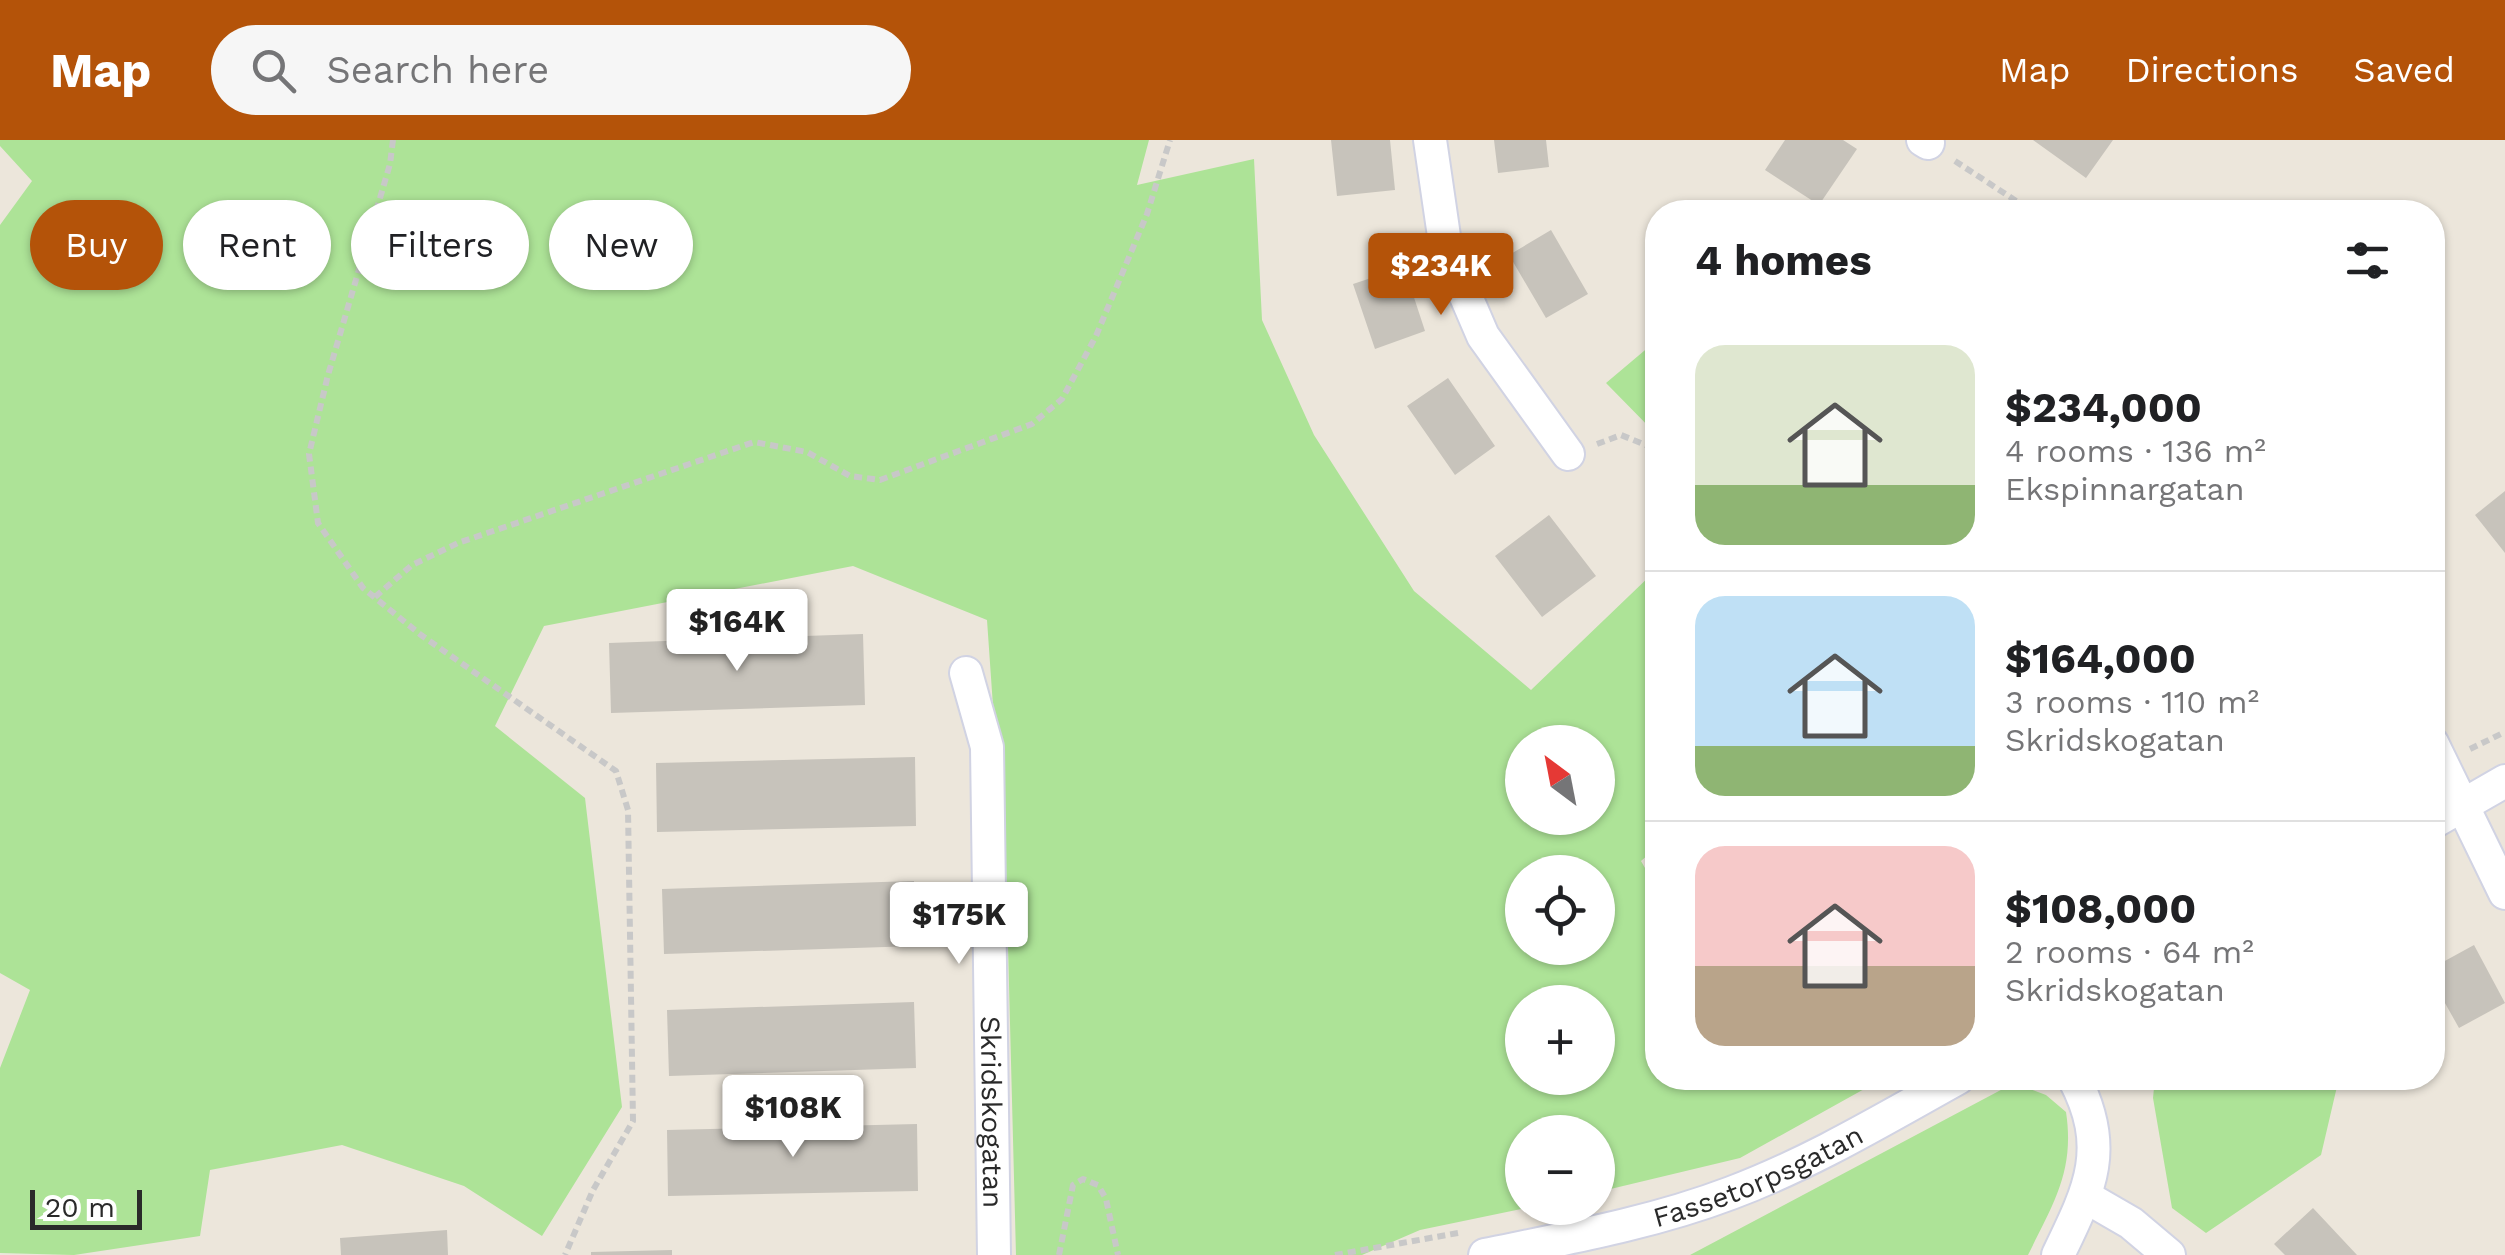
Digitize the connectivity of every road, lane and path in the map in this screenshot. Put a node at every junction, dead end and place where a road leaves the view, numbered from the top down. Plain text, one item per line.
1 (393, 140) edge
2 (1170, 140) edge
3 (1430, 140) edge
4 (1925, 142) edge
5 (2014, 200) edge
6 (1645, 445) edge
7 (1568, 454) joint
8 (375, 597) junction
9 (966, 673) dead end
10 (2445, 768) edge
11 (2505, 781) edge
12 (2464, 806) junction
13 (2445, 816) edge
14 (2505, 893) edge
15 (1937, 1090) edge
16 (2079, 1090) edge
17 (2086, 1197) junction
18 (565, 1255) edge
19 (994, 1255) edge
20 (1059, 1255) edge
21 (1118, 1255) edge
22 (1485, 1255) edge
23 (2058, 1255) edge
24 (2169, 1255) edge

1 - 8 path
2 - 8 path
3 - 7 street
4 - 5 path
6 - 7 path
8 - 18 path
9 - 19 street, Skridskogatan
10 - 12 street
11 - 12 street
12 - 13 street
12 - 14 street
15 - 22 street, Fassetorpsgatan
16 - 17 street
17 - 23 street
17 - 24 street
20 - 21 path

